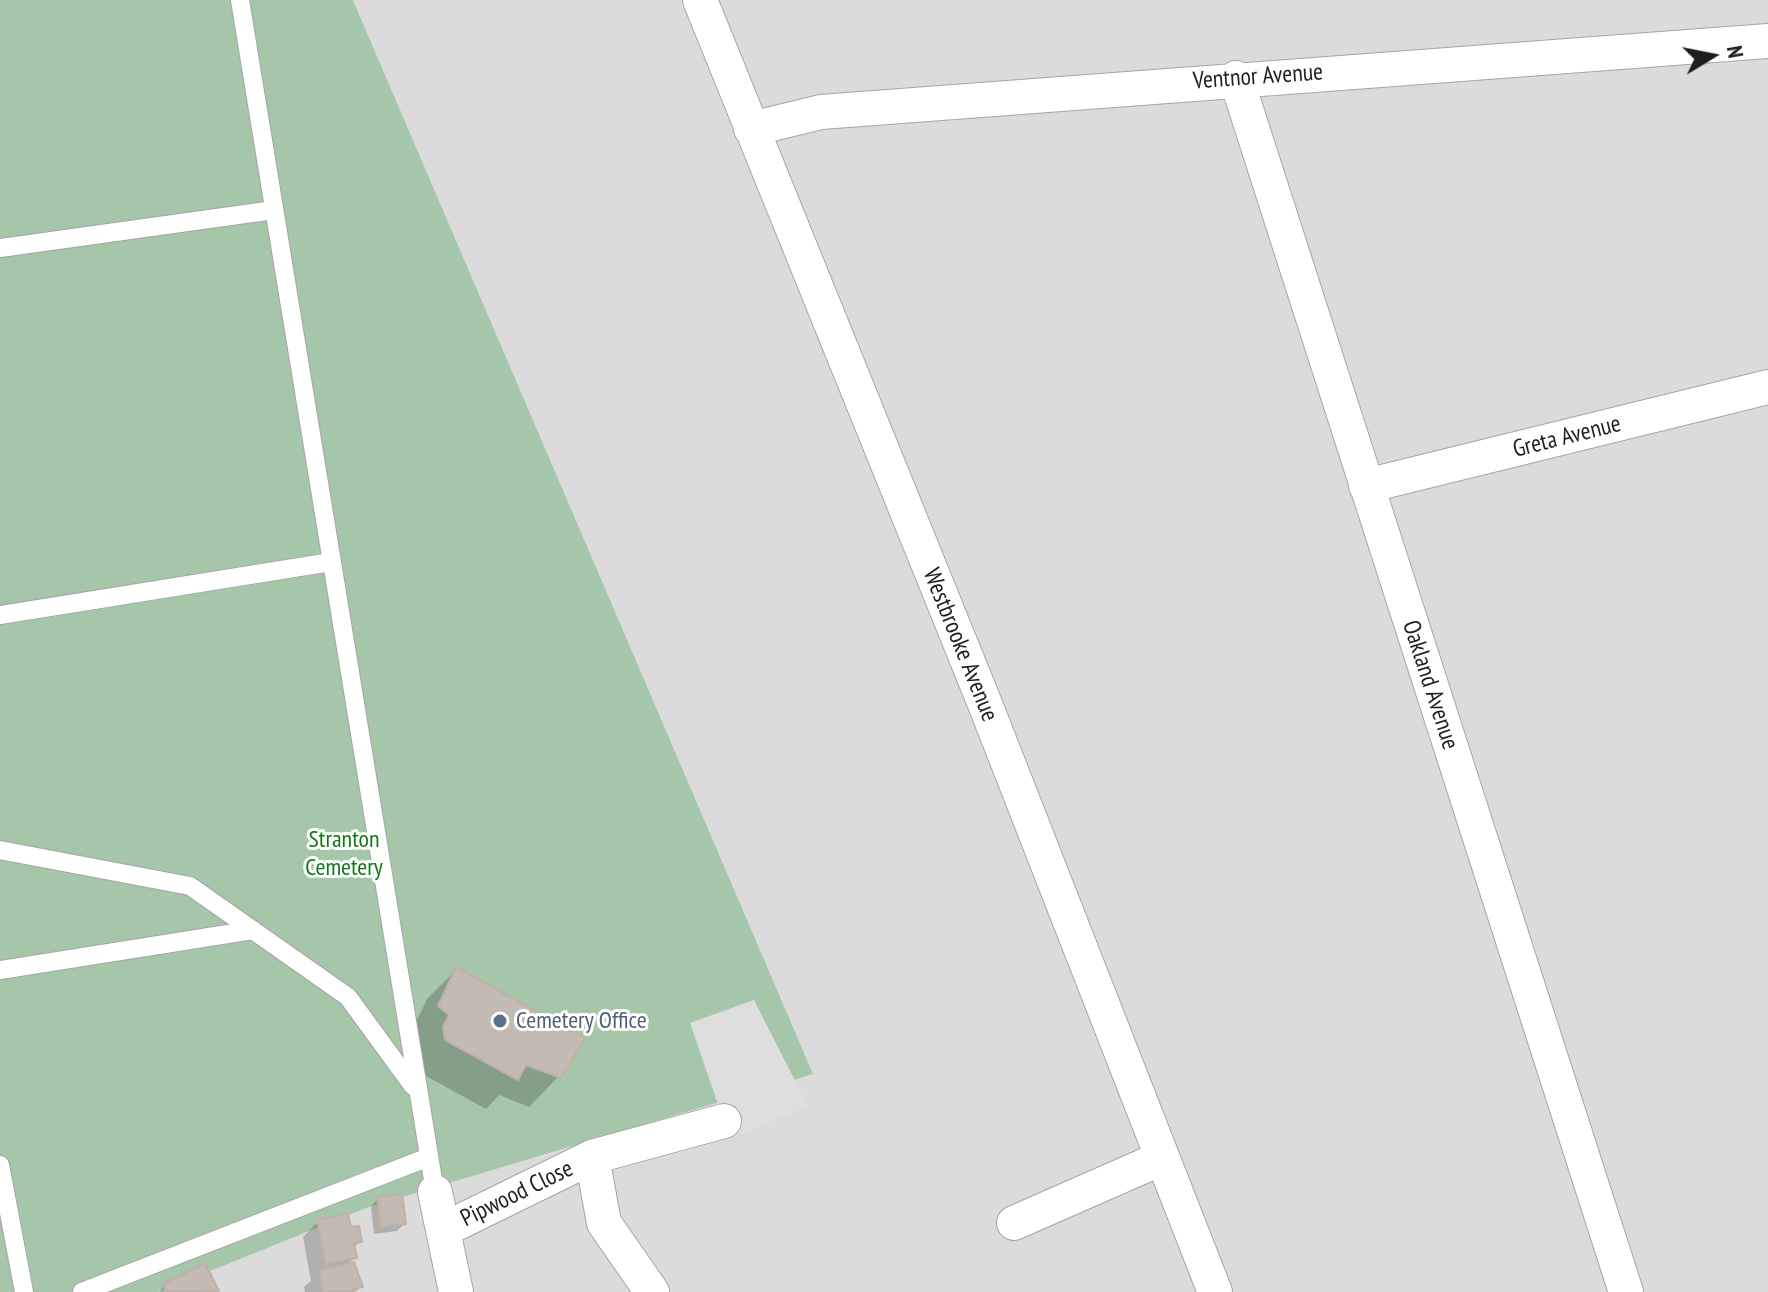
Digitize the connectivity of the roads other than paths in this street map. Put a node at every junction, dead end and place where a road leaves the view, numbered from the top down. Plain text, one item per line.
1 (240, 0) edge
2 (700, 0) edge
3 (1768, 41) edge
4 (1236, 78) junction
5 (751, 129) junction
6 (274, 210) junction
7 (0, 248) edge
8 (1768, 387) edge
9 (1366, 486) junction
10 (331, 562) junction
11 (0, 615) edge
12 (0, 850) edge
13 (253, 930) junction
14 (0, 970) edge
15 (417, 1091) junction
16 (724, 1121) dead end
17 (429, 1157) junction
18 (592, 1157) junction
19 (1162, 1158) junction
20 (0, 1165) edge
21 (435, 1192) joint
22 (1014, 1223) dead end
23 (443, 1230) junction
24 (24, 1292) edge
25 (82, 1292) edge
26 (456, 1292) edge
27 (652, 1292) edge
28 (1215, 1292) edge
29 (1626, 1292) edge

1 - 6 lane
2 - 5 street, Westbrooke Avenue
3 - 4 street, Ventnor Avenue
4 - 5 street, Ventnor Avenue
4 - 9 street, Oakland Avenue
5 - 19 street, Westbrooke Avenue
6 - 7 lane
6 - 10 lane
8 - 9 street, Greta Avenue
9 - 29 street, Oakland Avenue
10 - 11 lane
10 - 15 lane
12 - 13 lane
13 - 14 lane
13 - 15 lane
15 - 17 lane
16 - 18 street, Pipwood Close
17 - 21 lane
17 - 25 lane
18 - 23 street, Pipwood Close
18 - 27 street, Pipwood Close
19 - 22 street
19 - 28 street, Westbrooke Avenue
20 - 24 lane
21 - 23 street
23 - 26 street

